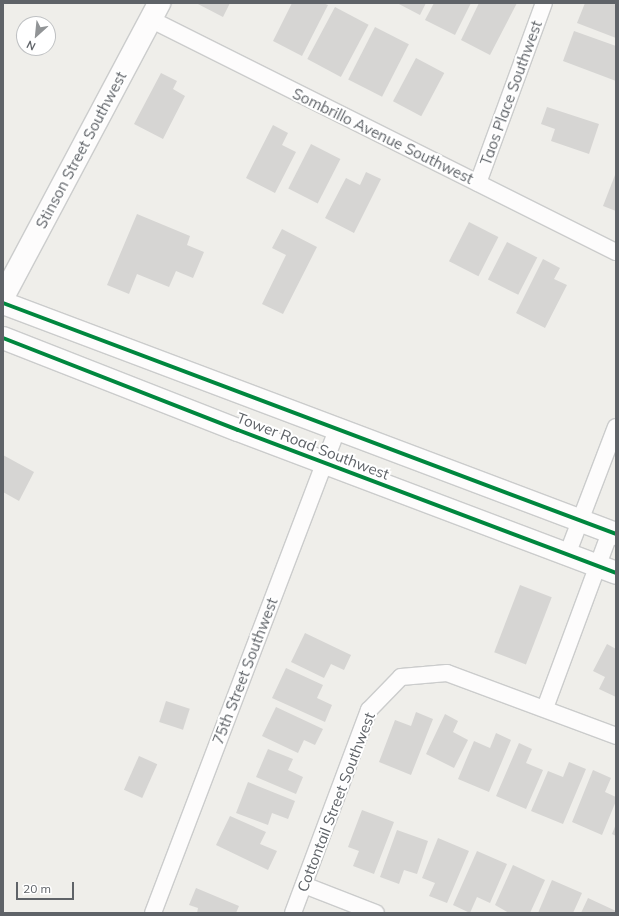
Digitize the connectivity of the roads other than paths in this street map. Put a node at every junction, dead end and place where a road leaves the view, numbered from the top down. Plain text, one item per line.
1 (544, 3) edge
2 (154, 11) edge
3 (478, 183) junction
4 (616, 252) edge
5 (3, 297) edge
6 (3, 303) edge
7 (3, 338) edge
8 (616, 427) edge
9 (337, 430) junction
10 (325, 463) junction
11 (580, 521) junction
12 (613, 533) edge
13 (567, 555) junction
14 (606, 570) edge
15 (545, 708) junction
16 (616, 736) edge
17 (304, 885) junction
18 (153, 913) edge
19 (294, 913) edge
20 (376, 913) edge

1 - 3 street, Taos Place Southwest
2 - 3 street, Sombrillo Avenue Southwest
2 - 5 street, Stinson Street Southwest
3 - 4 street, Sombrillo Avenue Southwest
6 - 9 street, Tower Road Southwest
7 - 10 street, Tower Road Southwest
8 - 11 street
9 - 10 street, 75th Street Southwest
9 - 11 street, Tower Road Southwest
10 - 13 street, Tower Road Southwest
10 - 18 street, 75th Street Southwest
11 - 12 street, Tower Road Southwest
11 - 13 street
12 - 14 street
13 - 14 street, Tower Road Southwest
14 - 15 street
15 - 16 street
15 - 17 street, Cottontail Street Southwest
17 - 19 street, Cottontail Street Southwest
17 - 20 street

